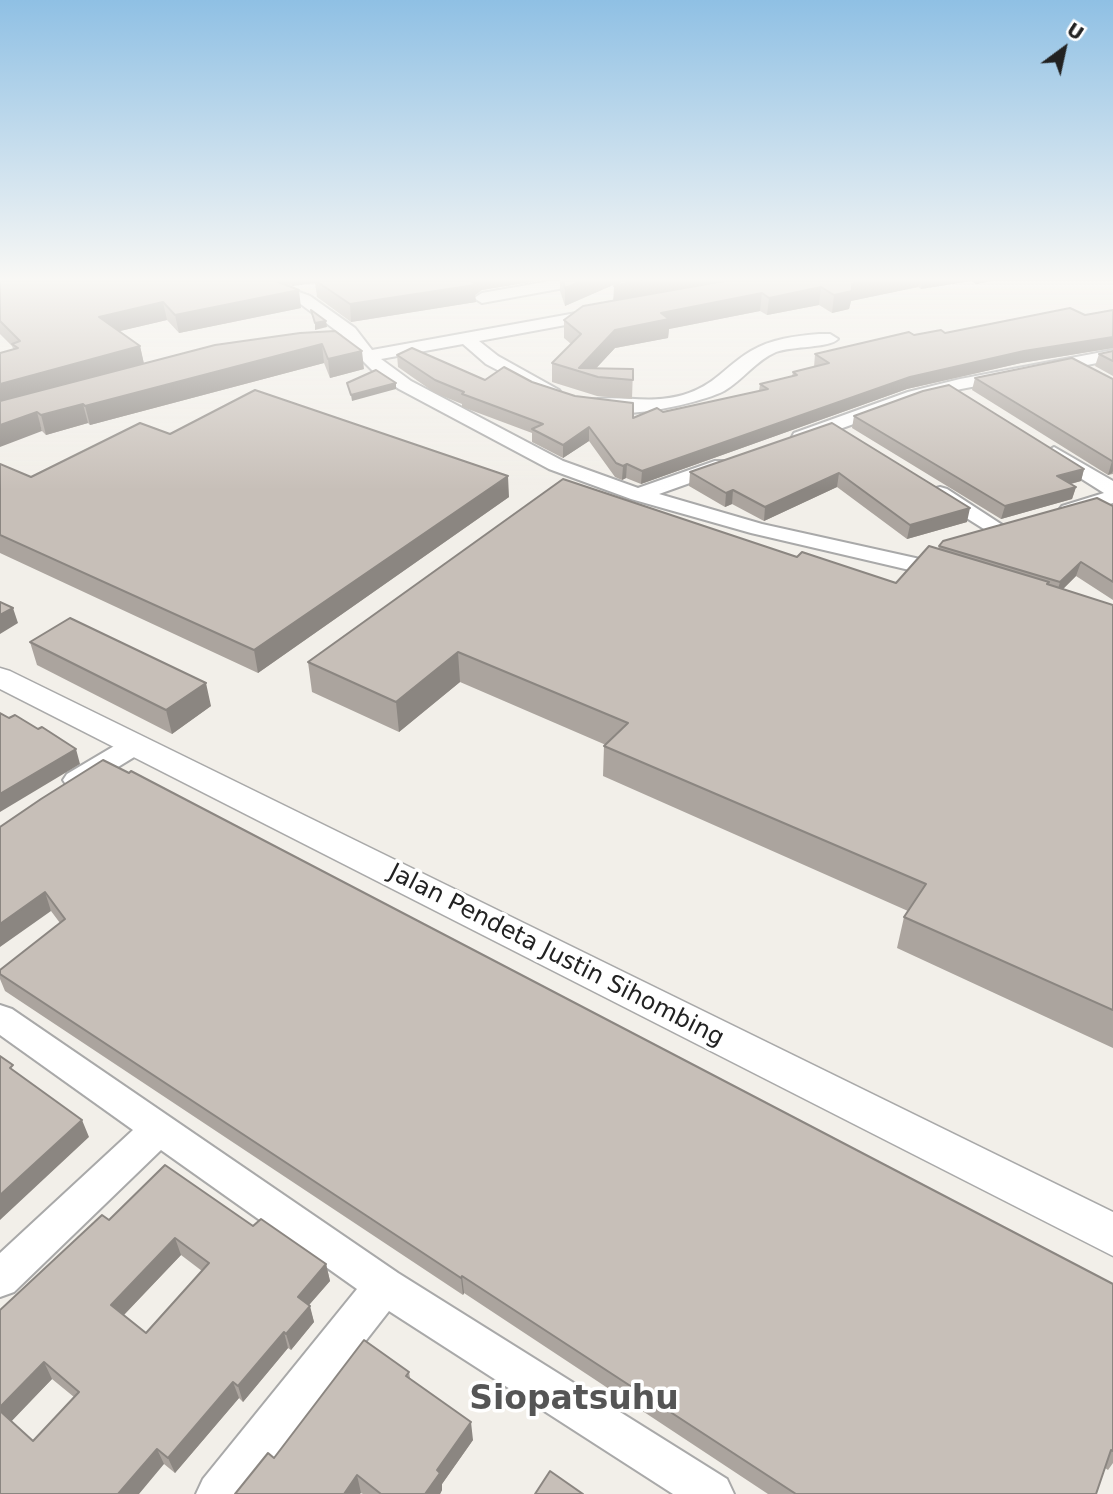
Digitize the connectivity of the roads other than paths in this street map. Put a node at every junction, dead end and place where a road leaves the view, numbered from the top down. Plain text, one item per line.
1 (363, 351) edge
2 (397, 351) edge
3 (481, 351) edge
4 (764, 351) edge
5 (1113, 355) edge
6 (369, 356) junction
7 (1071, 362) junction
8 (1092, 374) edge
9 (949, 387) junction
10 (972, 402) edge
11 (832, 426) junction
12 (854, 439) edge
13 (780, 444) edge
14 (1043, 446) edge
15 (741, 458) edge
16 (921, 481) edge
17 (1113, 490) edge
18 (638, 495) junction
19 (1113, 497) edge
20 (1049, 515) edge
21 (1024, 523) edge
22 (999, 530) junction
23 (973, 537) edge
24 (934, 548) edge
25 (895, 558) junction
26 (964, 576) edge
27 (0, 677) edge
28 (135, 745) junction
29 (56, 793) edge
30 (0, 1018) edge
31 (159, 1129) junction
32 (1113, 1235) edge
33 (0, 1279) edge
34 (384, 1286) junction
35 (691, 1488) edge
36 (218, 1494) edge

1 - 6 street
2 - 6 street
3 - 4 street
5 - 7 street
6 - 18 street
7 - 8 street
7 - 9 street
9 - 10 street
9 - 11 street
11 - 12 street
11 - 13 street
14 - 17 street
15 - 18 street
16 - 22 street
18 - 25 street
19 - 20 street
21 - 22 street
22 - 23 street
24 - 25 street
25 - 26 street
27 - 28 street, Jalan Pendeta Justin Sihombing
28 - 29 street
28 - 32 street, Jalan Pendeta Justin Sihombing
30 - 31 street
31 - 33 street
31 - 34 street
34 - 35 street
34 - 36 street

